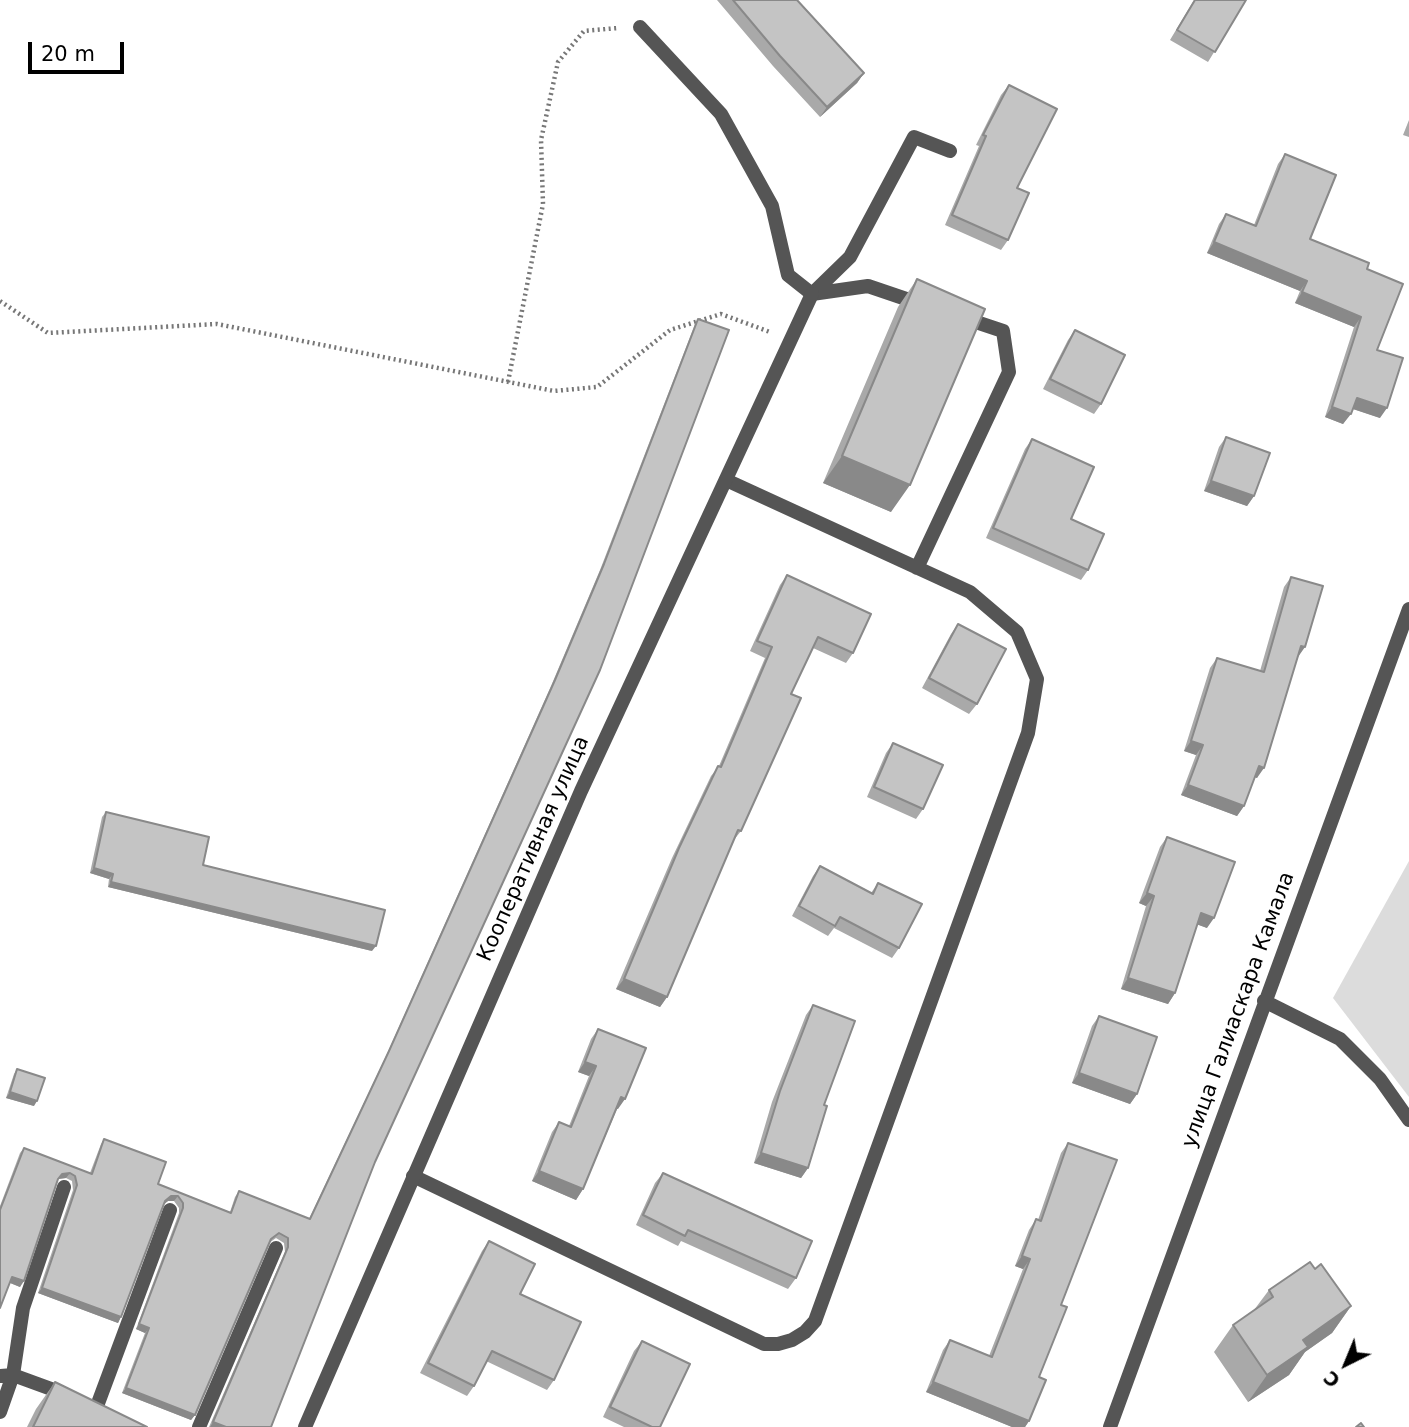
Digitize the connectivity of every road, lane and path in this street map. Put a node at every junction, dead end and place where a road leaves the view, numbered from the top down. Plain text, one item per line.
1 (640, 26) joint
2 (950, 151) dead end
3 (812, 293) junction
4 (0, 301) edge
5 (930, 306) edge
6 (954, 315) edge
7 (791, 340) junction
8 (508, 382) junction
9 (726, 480) junction
10 (917, 568) junction
11 (1409, 609) edge
12 (1264, 1001) junction
13 (1409, 1120) edge
14 (414, 1177) junction
15 (64, 1187) dead end
16 (170, 1210) dead end
17 (276, 1248) dead end
18 (6, 1375) edge
19 (0, 1412) edge
20 (199, 1427) edge
21 (305, 1427) edge
22 (1110, 1427) edge

1 - 3 street
1 - 8 path
2 - 3 street
3 - 5 street
3 - 7 street, Кооперативная улица
4 - 8 path
6 - 10 street
7 - 8 path
7 - 9 street, Кооперативная улица
9 - 10 street
9 - 14 street, Кооперативная улица
10 - 14 street
11 - 12 street, улица Галиаскара Камала
12 - 13 street
12 - 22 street, улица Галиаскара Камала
14 - 21 street, Кооперативная улица
15 - 18 street
16 - 18 street
17 - 20 street
18 - 19 street

